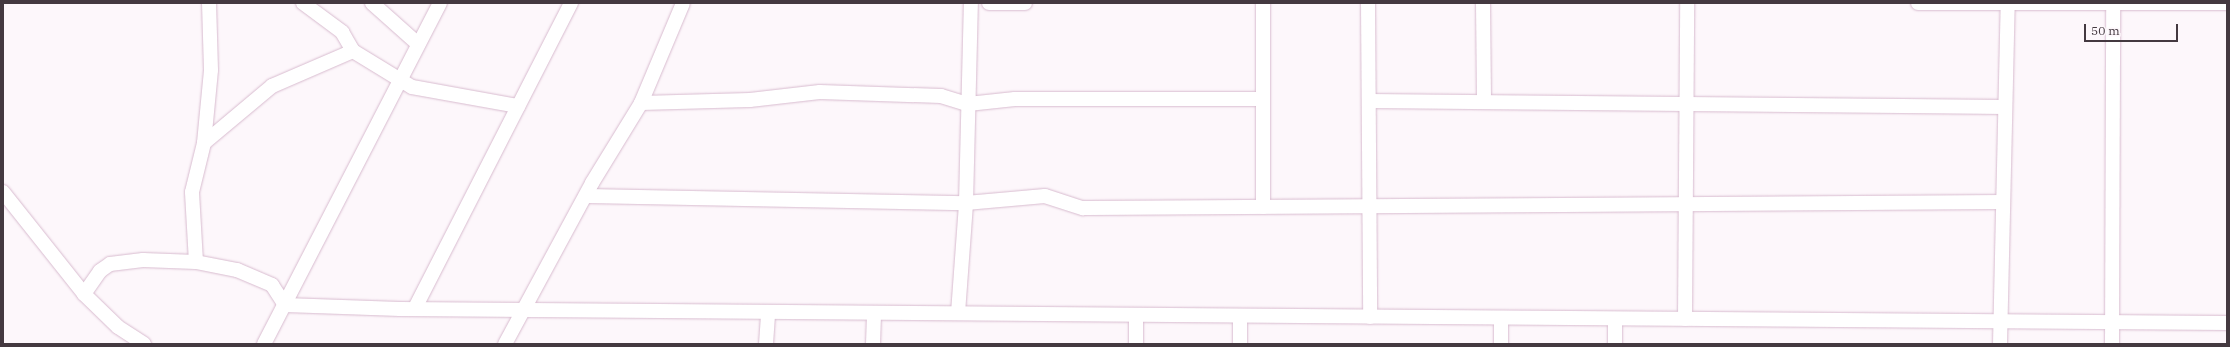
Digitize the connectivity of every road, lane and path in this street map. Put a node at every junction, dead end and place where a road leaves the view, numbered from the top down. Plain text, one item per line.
1 (209, 3) edge
2 (303, 3) edge
3 (372, 3) edge
4 (440, 3) edge
5 (571, 3) edge
6 (683, 3) edge
7 (971, 3) edge
8 (989, 3) edge
9 (1025, 3) edge
10 (1263, 3) edge
11 (1368, 3) edge
12 (1483, 3) edge
13 (1687, 3) edge
14 (1918, 3) edge
15 (2113, 3) edge
16 (2008, 4) edge
17 (2227, 4) edge
18 (418, 44) junction
19 (353, 51) junction
20 (399, 79) junction
21 (1263, 99) junction
22 (1484, 100) junction
23 (1369, 101) junction
24 (641, 103) junction
25 (968, 104) junction
26 (1686, 104) junction
27 (518, 106) junction
28 (2005, 107) junction
29 (204, 143) junction
30 (3, 192) edge
31 (587, 196) junction
32 (2003, 202) junction
33 (966, 203) junction
34 (1684, 205) junction
35 (1263, 207) junction
36 (1369, 207) junction
37 (196, 262) junction
38 (84, 294) junction
39 (285, 305) junction
40 (415, 308) junction
41 (523, 309) junction
42 (874, 313) junction
43 (958, 313) junction
44 (768, 314) junction
45 (1136, 316) junction
46 (1240, 316) junction
47 (1370, 317) junction
48 (1501, 318) junction
49 (1615, 319) junction
50 (1684, 319) junction
51 (2000, 322) junction
52 (2227, 323) edge
53 (2112, 324) junction
54 (144, 344) edge
55 (264, 344) edge
56 (505, 344) edge
57 (766, 344) edge
58 (873, 344) edge
59 (1136, 344) edge
60 (1240, 344) edge
61 (1501, 344) edge
62 (1615, 344) edge
63 (2000, 344) edge
64 (2112, 344) edge

1 - 29 street
2 - 19 street
3 - 18 street
4 - 18 street
5 - 27 street
6 - 24 street
7 - 25 street
8 - 9 street
10 - 21 street
11 - 23 street
12 - 22 street
13 - 26 street
14 - 16 street
15 - 16 street
15 - 17 street
15 - 53 street
16 - 28 street
18 - 20 street
19 - 20 street
19 - 29 street
20 - 27 street
20 - 39 street
21 - 25 street
21 - 35 street
22 - 23 street
22 - 26 street
23 - 36 street
24 - 25 street
24 - 31 street
25 - 33 street
26 - 28 street
26 - 34 street
27 - 40 street
28 - 32 street
29 - 37 street
30 - 38 street
31 - 33 street
31 - 41 street
32 - 34 street
32 - 51 street
33 - 35 street
33 - 43 street
34 - 36 street
34 - 50 street
35 - 36 street
36 - 47 street
37 - 38 street
37 - 39 street
38 - 54 street
39 - 40 street
39 - 55 street
40 - 41 street
41 - 44 street
41 - 56 street
42 - 43 street
42 - 44 street
42 - 58 street
43 - 45 street
44 - 57 street
45 - 46 street
45 - 59 street
46 - 47 street
46 - 60 street
47 - 48 street
48 - 49 street
48 - 61 street
49 - 50 street
49 - 62 street
50 - 51 street
51 - 53 street
51 - 63 street
52 - 53 street
53 - 64 street

